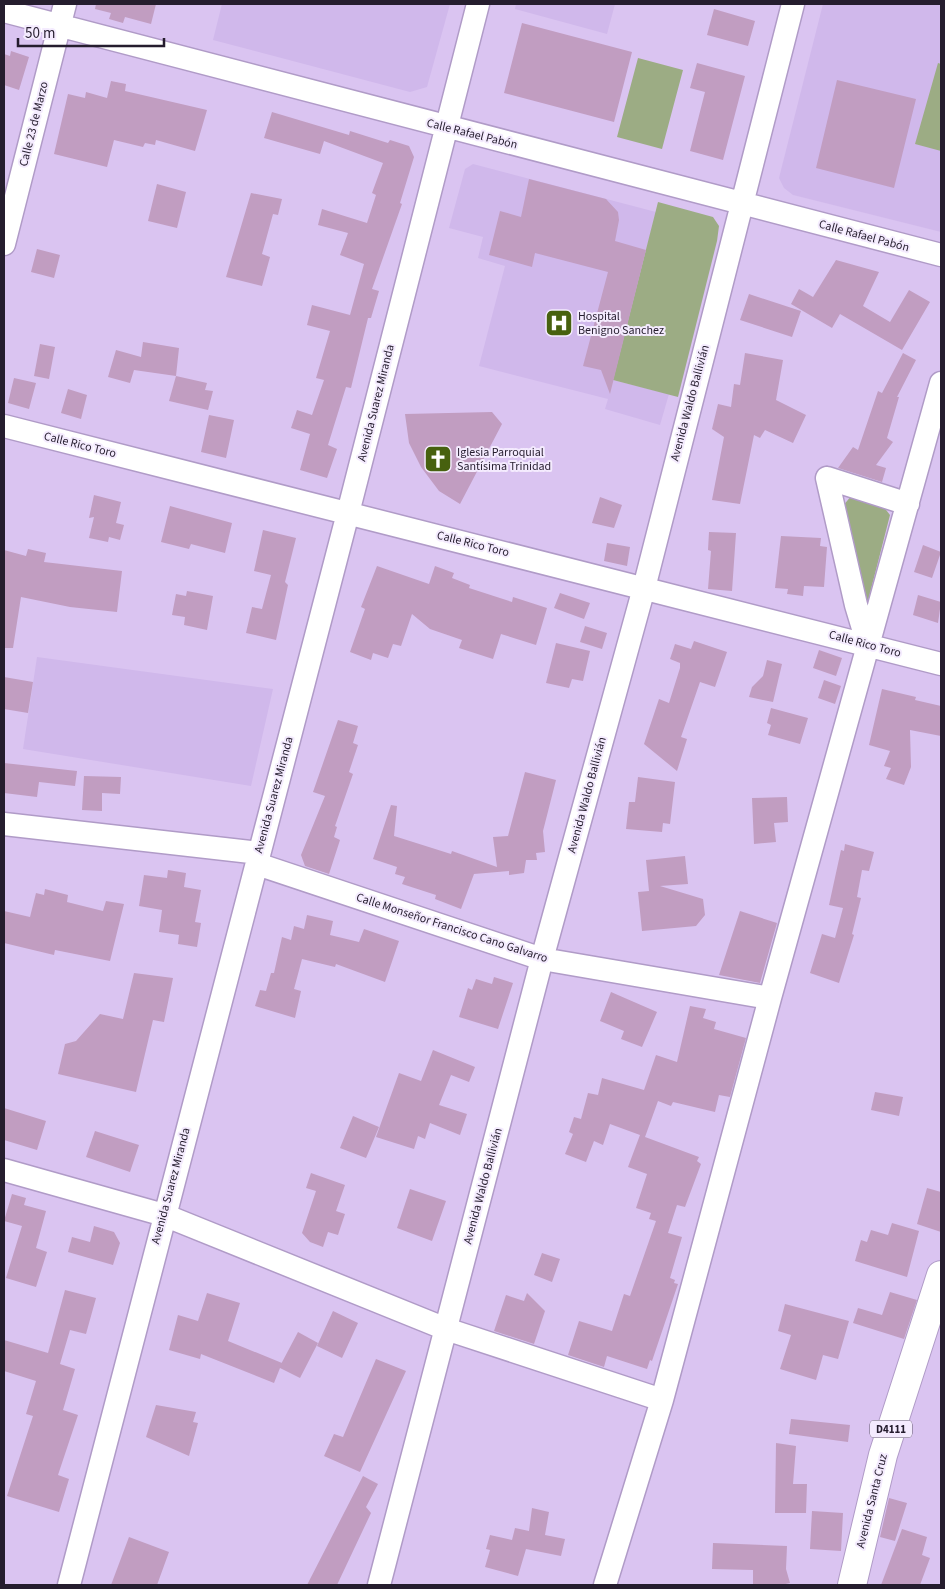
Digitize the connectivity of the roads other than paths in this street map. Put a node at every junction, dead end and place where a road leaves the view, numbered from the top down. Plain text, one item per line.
1 (65, 4) edge
2 (478, 4) edge
3 (793, 4) edge
4 (4, 12) edge
5 (58, 26) junction
6 (446, 127) junction
7 (743, 204) junction
8 (4, 244) edge
9 (941, 255) edge
10 (941, 383) edge
11 (4, 426) edge
12 (908, 504) junction
13 (348, 513) junction
14 (644, 588) junction
15 (868, 644) junction
16 (941, 664) edge
17 (4, 824) edge
18 (258, 859) junction
19 (542, 959) junction
20 (770, 998) junction
21 (4, 1170) edge
22 (164, 1215) junction
23 (941, 1275) edge
24 (446, 1329) junction
25 (662, 1400) junction
26 (69, 1585) edge
27 (379, 1585) edge
28 (606, 1585) edge
29 (852, 1585) edge

1 - 5 street, Calle 23 de Marzo
2 - 6 street, Avenida Suarez Miranda
3 - 7 street, Avenida Waldo Ballivián
4 - 5 street, Calle Rafael Pabón
5 - 6 street, Calle Rafael Pabón
5 - 8 street, Calle 23 de Marzo
6 - 7 street, Calle Rafael Pabón
6 - 13 street, Avenida Suarez Miranda
7 - 9 street, Calle Rafael Pabón
7 - 14 street, Avenida Waldo Ballivián
10 - 12 street
11 - 13 street, Calle Rico Toro
12 - 15 street
12 - 15 street
13 - 14 street, Calle Rico Toro
13 - 18 street, Avenida Suarez Miranda
14 - 15 street, Calle Rico Toro
14 - 19 street, Avenida Waldo Ballivián
15 - 16 street, Calle Rico Toro
15 - 20 street
17 - 18 street, Calle Monseñor Francisco Cano Galvarro
18 - 19 street, Calle Monseñor Francisco Cano Galvarro
18 - 22 street, Avenida Suarez Miranda
19 - 20 street, Calle Monseñor Francisco Cano Galvarro
19 - 24 street, Avenida Waldo Ballivián
20 - 25 street
21 - 22 street
22 - 24 street
22 - 26 street, Avenida Suarez Miranda
23 - 29 main road, Avenida Santa Cruz / D4111
24 - 25 street
24 - 27 street, Avenida Waldo Ballivián
25 - 28 street

